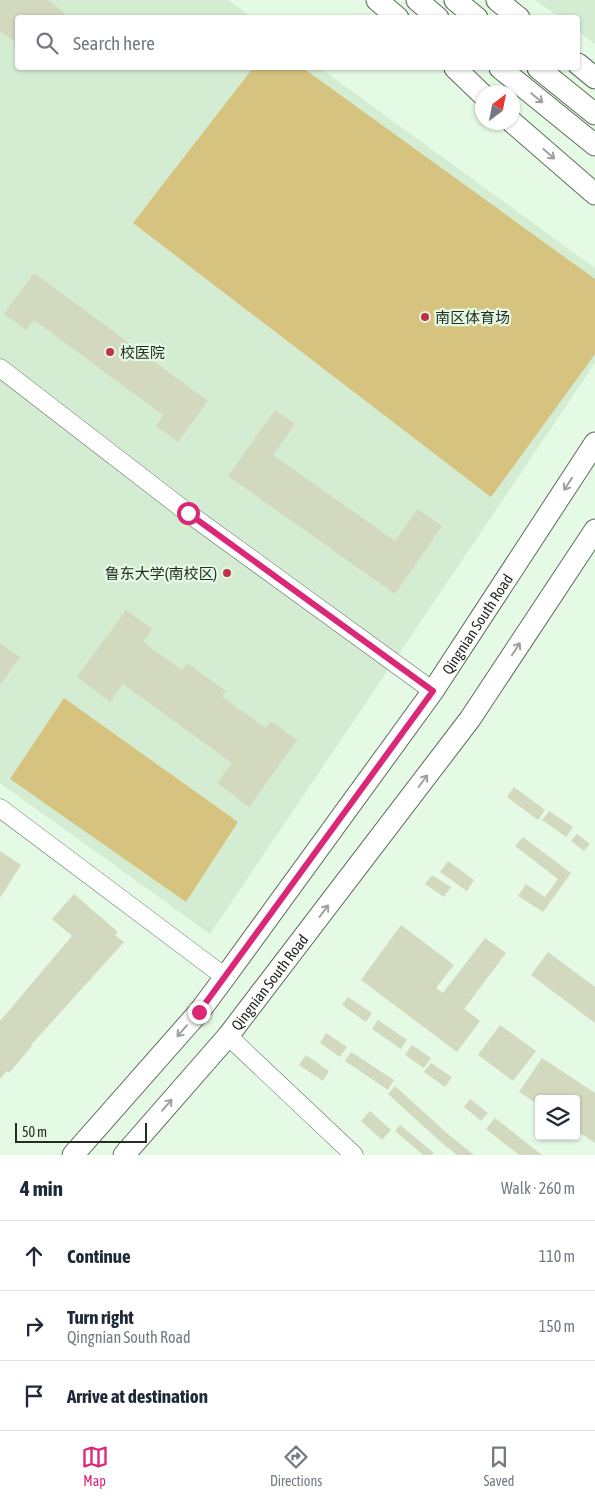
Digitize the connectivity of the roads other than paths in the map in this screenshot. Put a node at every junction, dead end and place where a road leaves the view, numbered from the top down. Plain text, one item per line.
1 (377, 0) edge
2 (417, 0) edge
3 (455, 0) edge
4 (498, 0) edge
5 (394, 15) edge
6 (434, 15) edge
7 (472, 15) edge
8 (516, 15) edge
9 (580, 66) edge
10 (456, 70) edge
11 (502, 70) edge
12 (540, 70) edge
13 (595, 78) edge
14 (475, 88) edge
15 (595, 114) edge
16 (520, 129) edge
17 (595, 145) edge
18 (595, 194) edge
19 (0, 368) edge
20 (595, 443) edge
21 (595, 530) edge
22 (433, 691) junction
23 (0, 808) edge
24 (225, 977) junction
25 (228, 1036) junction
26 (73, 1155) edge
27 (124, 1155) edge
28 (354, 1155) edge

1 - 5 main road
2 - 6 main road
3 - 7 main road
4 - 8 main road
9 - 13 main road
10 - 14 main road
11 -> 17 main road
12 - 15 main road
16 -> 18 main road
19 - 22 street
20 -> 22 main road, Qingnian South Road
25 -> 21 main road, Qingnian South Road
22 - 24 main road, Qingnian South Road
23 - 24 street
24 -> 26 main road, Qingnian South Road
27 -> 25 main road, Qingnian South Road
25 - 28 street

